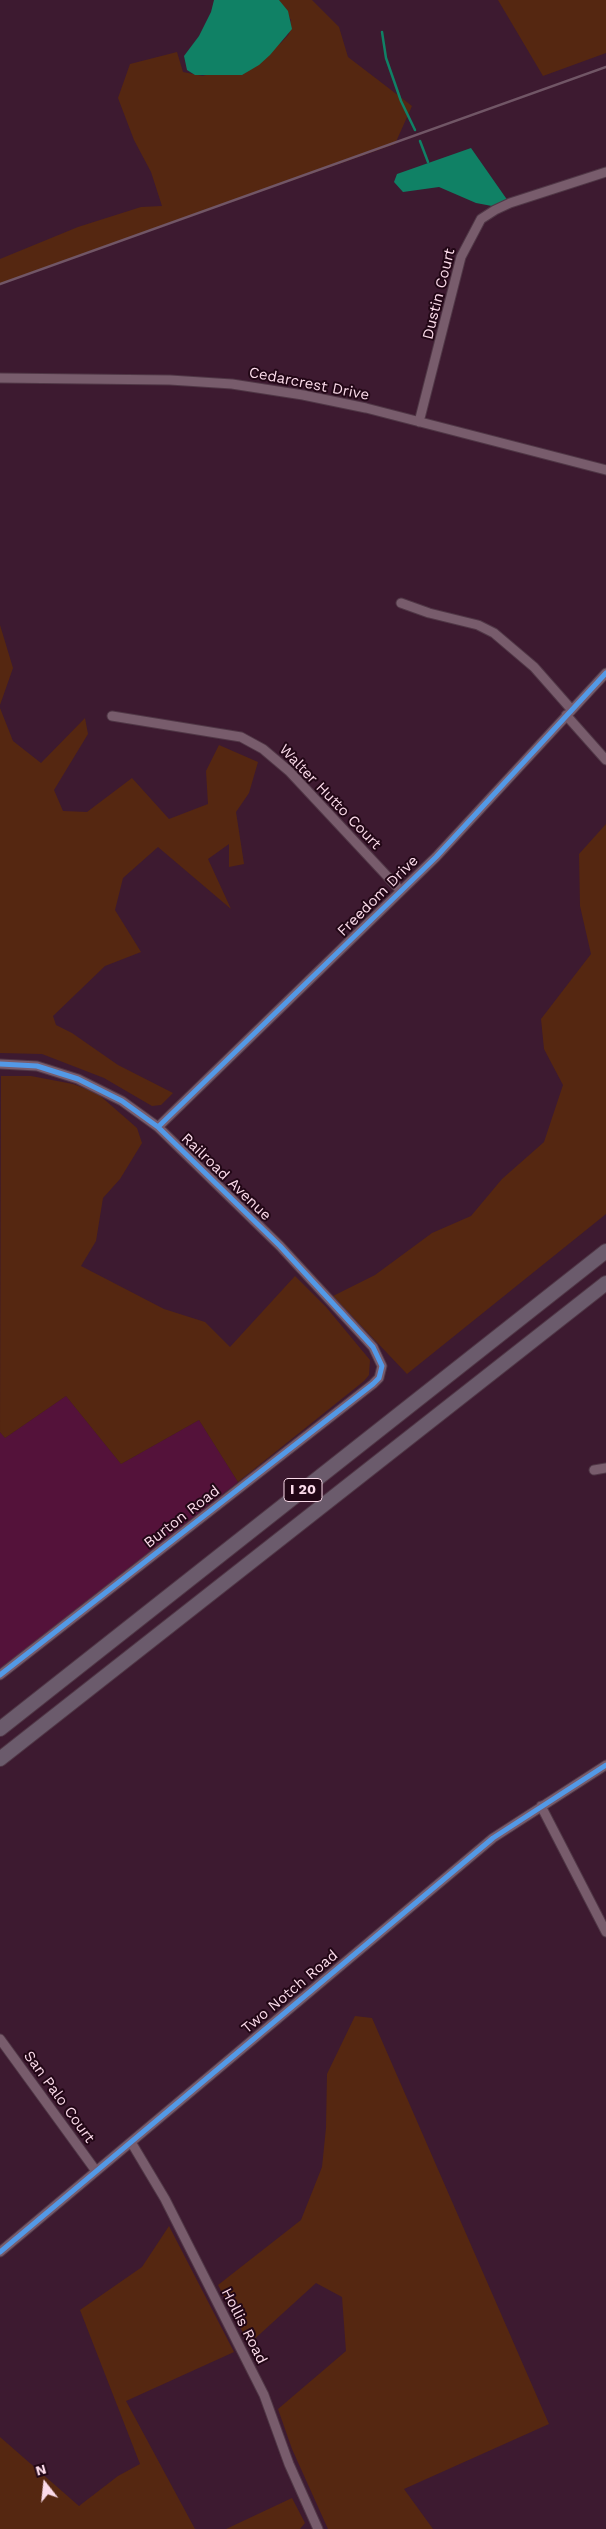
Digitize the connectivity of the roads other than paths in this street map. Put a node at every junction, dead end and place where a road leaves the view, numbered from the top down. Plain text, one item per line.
1 (606, 172) edge
2 (0, 378) edge
3 (419, 422) junction
4 (606, 470) edge
5 (401, 603) dead end
6 (606, 672) edge
7 (569, 712) junction
8 (112, 716) dead end
9 (606, 760) edge
10 (401, 891) junction
11 (0, 1064) edge
12 (158, 1127) junction
13 (606, 1251) edge
14 (606, 1283) edge
15 (379, 1378) joint
16 (606, 1468) edge
17 (594, 1470) dead end
18 (0, 1675) edge
19 (0, 1728) edge
20 (0, 1759) edge
21 (606, 1765) edge
22 (541, 1806) junction
23 (606, 1932) edge
24 (0, 2039) edge
25 (131, 2142) junction
26 (96, 2171) junction
27 (0, 2252) edge
28 (318, 2529) edge

1 - 3 street, Dustin Court
2 - 3 street, Cedarcrest Drive
3 - 4 street, Cedarcrest Drive
5 - 7 street
6 - 7 street, Freedom Drive
7 - 9 street
7 - 10 street, Freedom Drive
8 - 10 street, Walter Hutto Court
10 - 12 street, Freedom Drive
11 - 12 street, Railroad Avenue
12 - 15 street, Railroad Avenue
13 - 19 highway, I 20
14 - 20 highway, I 20
15 - 18 street, Burton Road
16 - 17 street
21 - 22 street, Two Notch Road
22 - 23 street
22 - 25 street, Two Notch Road
24 - 26 street, San Palo Court
25 - 26 street, Two Notch Road
25 - 28 street, Hollis Road
26 - 27 street, Two Notch Road

